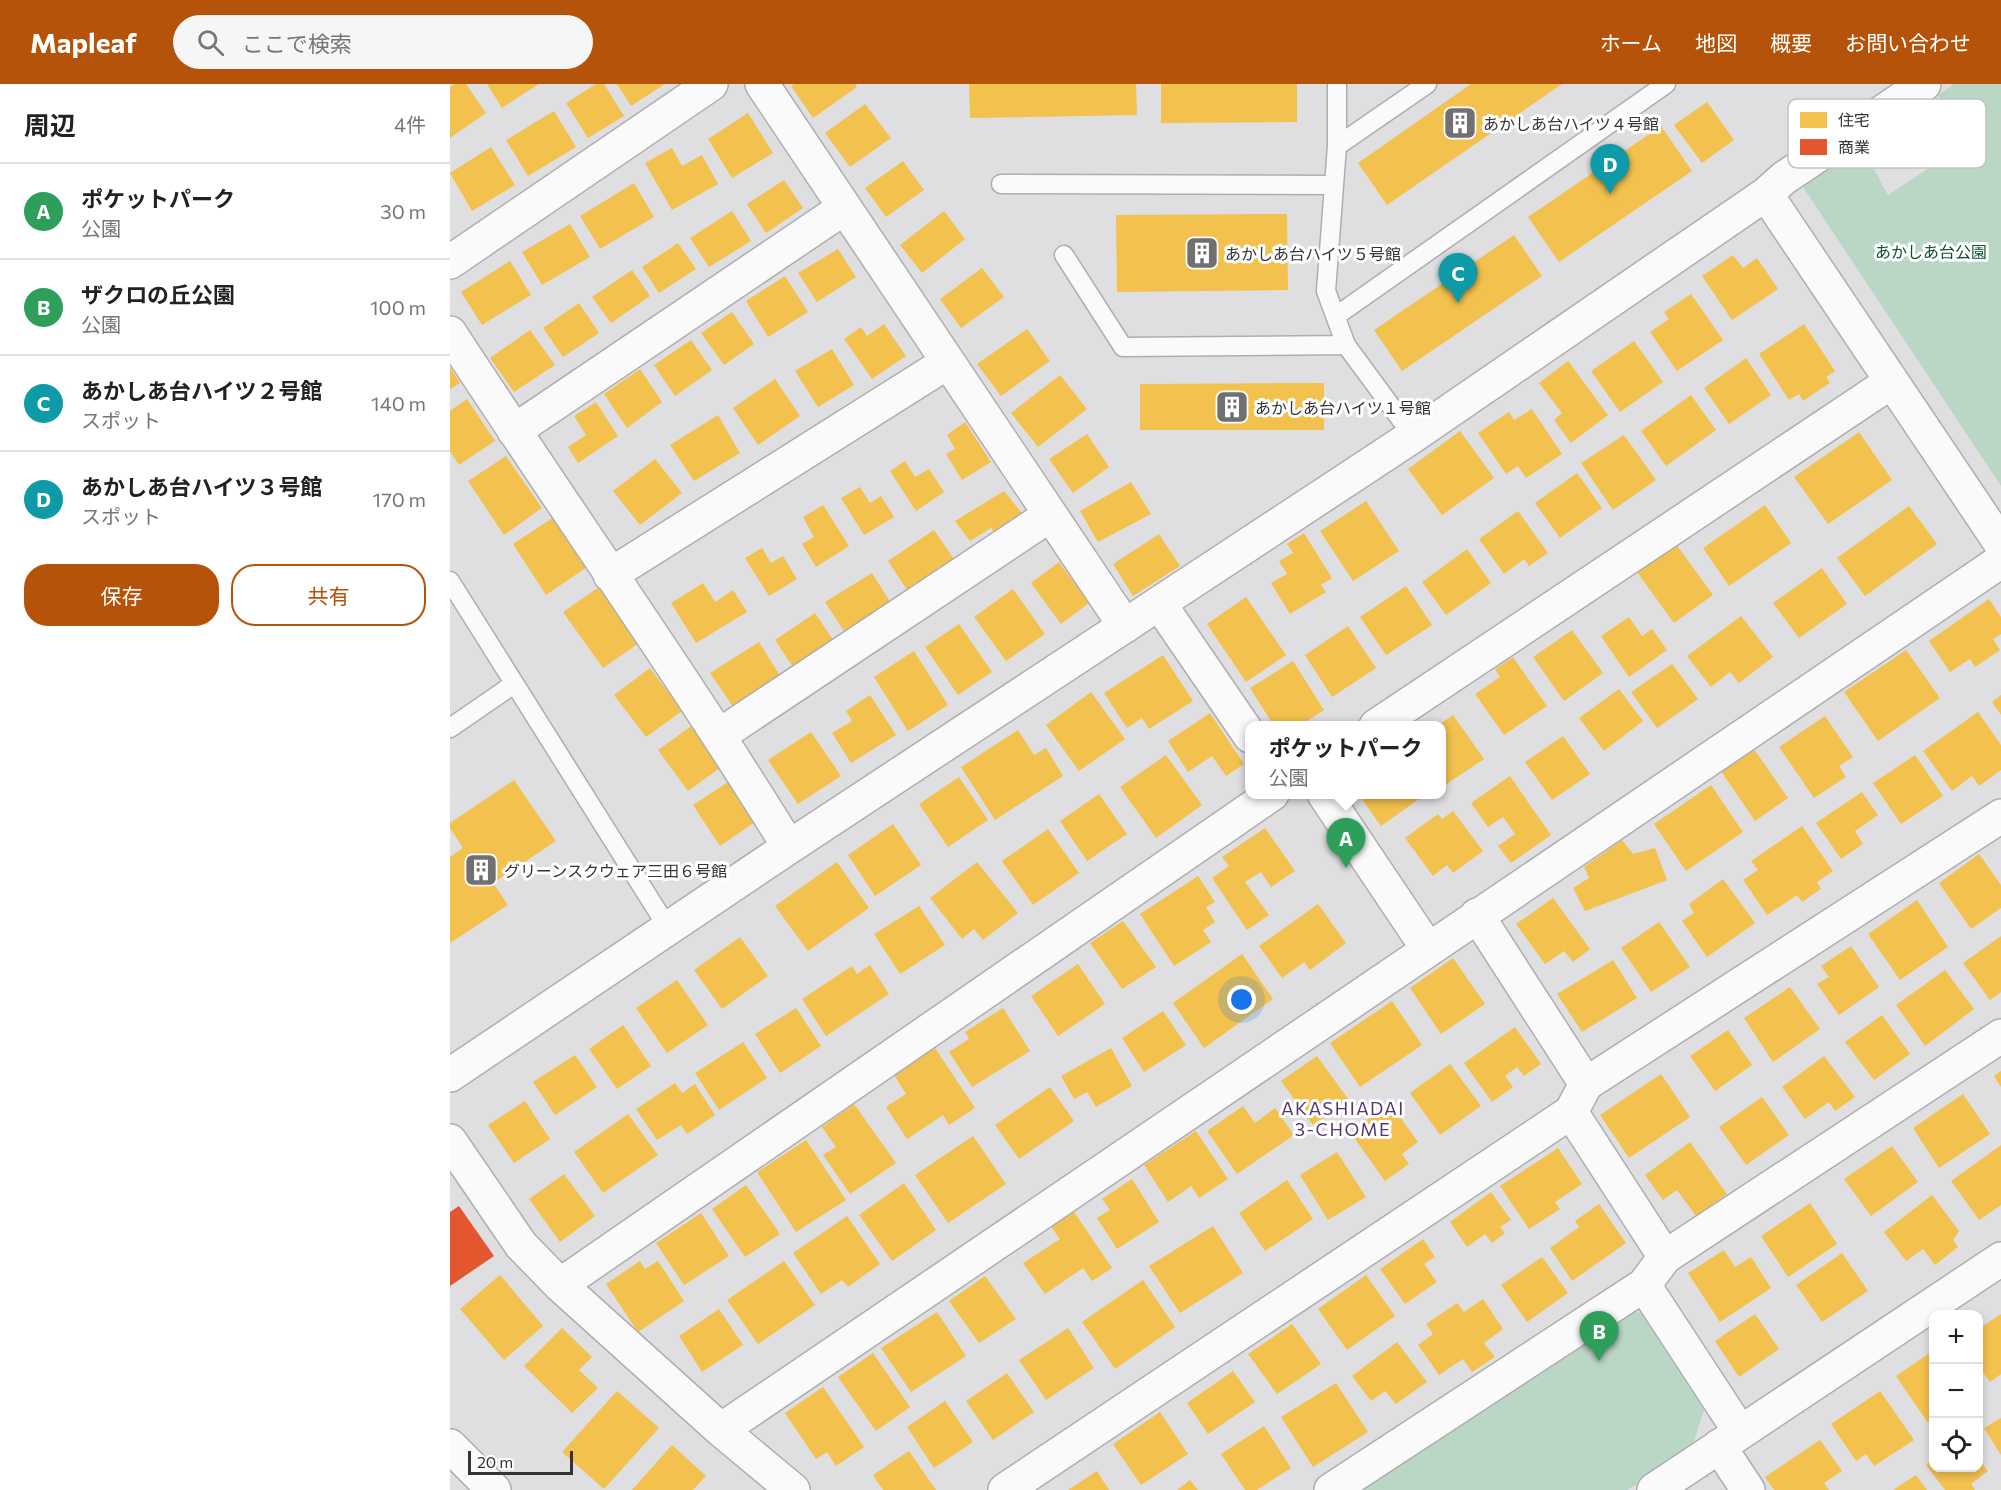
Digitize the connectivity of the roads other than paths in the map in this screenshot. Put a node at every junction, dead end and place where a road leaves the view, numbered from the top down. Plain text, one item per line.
1 (711, 84) edge
2 (762, 84) edge
3 (1337, 84) edge
4 (1427, 84) edge
5 (1666, 84) edge
6 (1924, 84) edge
7 (1902, 99) edge
8 (1337, 146) junction
9 (1799, 168) edge
10 (1001, 184) dead end
11 (1334, 185) junction
12 (1766, 194) junction
13 (844, 208) junction
14 (1064, 255) dead end
15 (450, 262) edge
16 (1336, 316) junction
17 (450, 333) edge
18 (1346, 345) junction
19 (948, 362) junction
20 (1891, 382) junction
21 (513, 431) junction
22 (1413, 436) junction
23 (1050, 515) junction
24 (2001, 544) edge
25 (2001, 561) edge
26 (610, 575) junction
27 (450, 581) edge
28 (1160, 603) junction
29 (1125, 626) junction
30 (514, 684) junction
31 (1383, 721) edge
32 (450, 728) edge
33 (1245, 729) edge
34 (720, 735) junction
35 (1266, 799) edge
36 (1327, 799) edge
37 (2001, 816) edge
38 (789, 846) junction
39 (1477, 915) junction
40 (668, 928) junction
41 (1428, 949) junction
42 (2001, 1036) edge
43 (450, 1075) edge
44 (1579, 1098) junction
45 (450, 1141) edge
46 (1665, 1257) junction
47 (2001, 1259) edge
48 (560, 1285) junction
49 (1644, 1285) junction
50 (721, 1430) junction
51 (1730, 1439) junction
52 (450, 1446) edge
53 (495, 1490) edge
54 (793, 1490) edge
55 (1005, 1490) edge
56 (1331, 1490) edge
57 (1654, 1490) edge
58 (1748, 1490) edge

1 - 15 street
2 - 13 street
3 - 8 lane
4 - 8 lane
5 - 16 lane
6 - 7 street
8 - 11 lane
9 - 12 street
10 - 11 lane
11 - 16 lane
12 - 20 street
12 - 22 street
13 - 19 street
13 - 21 street
14 - 18 lane
16 - 18 lane
17 - 21 street
18 - 22 lane
19 - 23 street
19 - 26 street
20 - 24 street
20 - 31 street
21 - 26 street
22 - 28 street
23 - 29 street
23 - 34 street
25 - 39 street
26 - 34 street
27 - 30 lane
28 - 29 street
28 - 33 street
29 - 38 street
30 - 32 lane
30 - 40 lane
34 - 38 street
35 - 48 street
36 - 41 street
37 - 44 street
38 - 40 street
39 - 41 street
39 - 44 street
40 - 43 street
41 - 50 street
42 - 46 street
44 - 46 street
44 - 55 street
45 - 48 street
46 - 49 street
47 - 51 street
48 - 50 street
49 - 51 street
49 - 56 street
50 - 54 street
51 - 57 street
51 - 58 street
52 - 53 street

